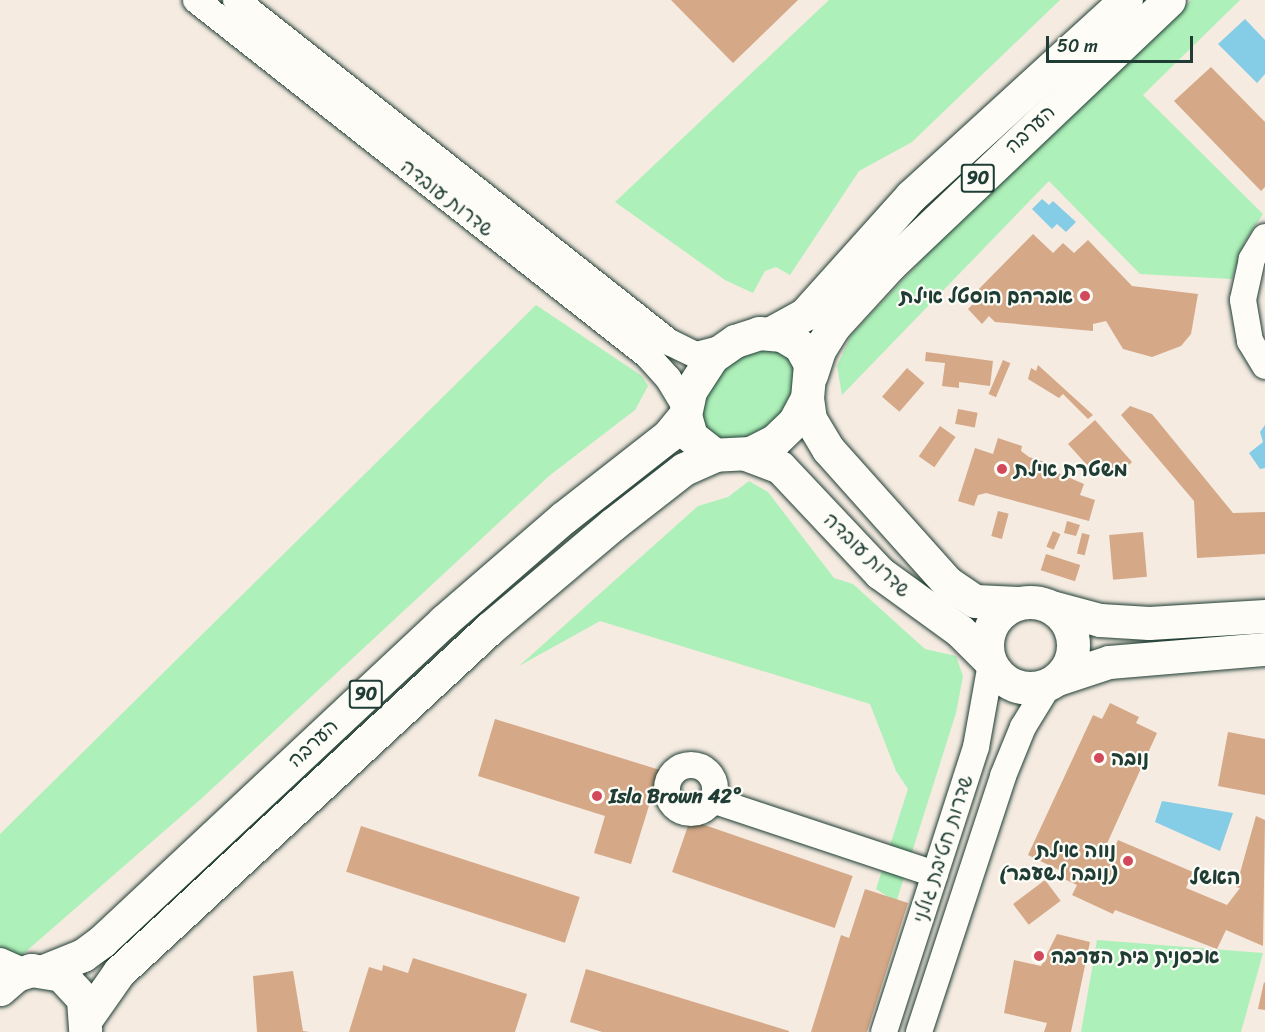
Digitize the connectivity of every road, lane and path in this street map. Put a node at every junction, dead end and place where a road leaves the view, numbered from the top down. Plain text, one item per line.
1 (196, 0) edge
2 (236, 0) edge
3 (1126, 0) edge
4 (1169, 0) edge
5 (1265, 237) edge
6 (771, 333) junction
7 (723, 348) junction
8 (1265, 366) edge
9 (809, 386) junction
10 (686, 412) junction
11 (730, 454) junction
12 (1018, 603) junction
13 (1051, 607) junction
14 (1265, 616) edge
15 (1265, 649) edge
16 (990, 662) junction
17 (1053, 681) junction
18 (712, 800) dead end
19 (935, 874) junction
20 (18, 973) edge
21 (85, 1026) edge
22 (884, 1032) edge
23 (920, 1032) edge

1 - 10 street, שדרות עובדה
2 - 7 street, שדרות עובדה
3 - 6 main road, הערבה / 90
4 - 9 main road, הערבה / 90
5 - 8 street
6 - 7 main road, 90
6 - 9 main road
7 - 10 main road, 90
9 - 11 main road, 90
9 - 12 main road, שדרות עובדה
10 - 11 main road
10 - 20 main road, הערבה / 90
11 - 16 main road, שדרות עובדה
11 - 21 main road, הערבה / 90
12 - 13 main road
12 - 16 main road
13 - 14 main road
13 - 17 main road
15 - 17 main road
16 - 17 main road
16 - 19 street, שדרות חטיבת גולני
17 - 23 street, שדרות חטיבת גולני
18 - 19 street
19 - 22 street, שדרות חטיבת גולני
20 - 21 main road

